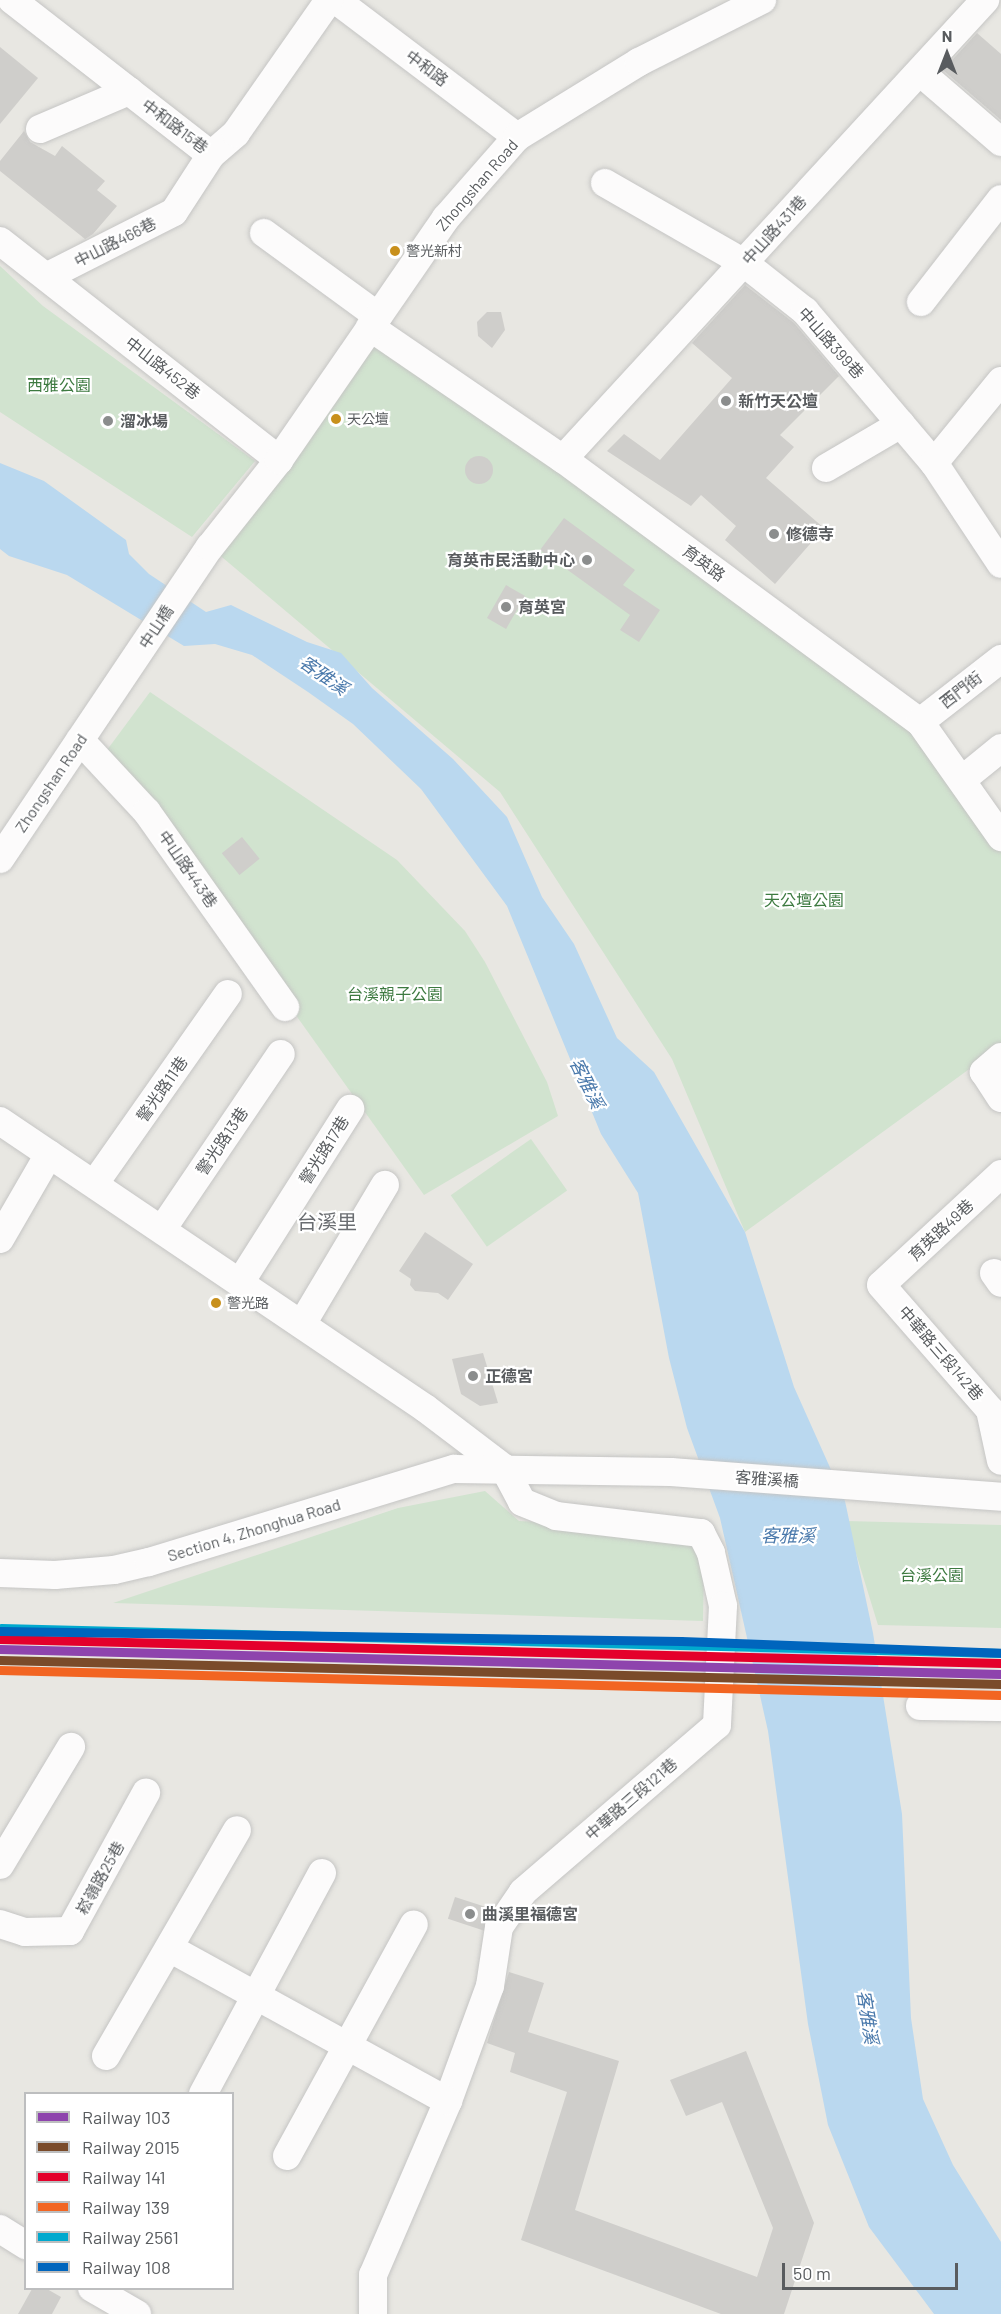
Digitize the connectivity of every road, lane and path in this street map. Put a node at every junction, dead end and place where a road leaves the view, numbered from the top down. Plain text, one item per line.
1 (12, 0) edge
2 (329, 0) edge
3 (336, 0) edge
4 (762, 0) edge
5 (985, 0) edge
6 (920, 72) junction
7 (129, 91) junction
8 (40, 129) dead end
9 (518, 137) junction
10 (1001, 142) edge
11 (211, 154) junction
12 (605, 183) dead end
13 (1001, 199) edge
14 (264, 233) dead end
15 (0, 241) edge
16 (744, 263) junction
17 (48, 276) junction
18 (921, 303) dead end
19 (374, 322) junction
20 (1001, 381) edge
21 (901, 424) junction
22 (563, 459) junction
23 (279, 460) junction
24 (934, 463) junction
25 (826, 468) dead end
26 (210, 548) joint
27 (1001, 564) edge
28 (1001, 659) edge
29 (102, 707) joint
30 (920, 722) junction
31 (80, 740) junction
32 (1001, 748) edge
33 (963, 779) junction
34 (1001, 837) edge
35 (0, 859) edge
36 (228, 994) dead end
37 (285, 1006) dead end
38 (281, 1054) dead end
39 (1001, 1058) edge
40 (1001, 1098) edge
41 (350, 1109) dead end
42 (0, 1121) edge
43 (49, 1154) junction
44 (1001, 1174) edge
45 (95, 1183) junction
46 (385, 1185) dead end
47 (163, 1228) junction
48 (0, 1239) edge
49 (241, 1281) junction
50 (881, 1285) joint
51 (302, 1323) junction
52 (996, 1402) edge
53 (1001, 1461) edge
54 (504, 1468) junction
55 (671, 1472) joint
56 (1001, 1497) edge
57 (0, 1573) edge
58 (920, 1706) dead end
59 (1001, 1707) edge
60 (71, 1747) dead end
61 (146, 1793) dead end
62 (237, 1830) dead end
63 (0, 1865) edge
64 (322, 1873) dead end
65 (0, 1924) edge
66 (414, 1924) dead end
67 (171, 1949) junction
68 (254, 1995) junction
69 (347, 2045) junction
70 (106, 2056) dead end
71 (204, 2092) edge
72 (448, 2101) junction
73 (287, 2156) dead end
74 (0, 2229) edge
75 (24, 2244) edge
76 (94, 2290) edge
77 (137, 2314) edge
78 (374, 2314) edge

1 - 7 street, 中和路15巷
2 - 11 street, 中和路15巷
3 - 9 street, 中和路
4 - 9 street, Zhongshan Road
5 - 6 street, 中山路431巷
6 - 10 street
6 - 16 street, 中山路431巷
7 - 8 street
7 - 11 street, 中和路15巷
9 - 19 street, Zhongshan Road
11 - 17 street, 中山路466巷
12 - 16 street, 中山路399巷
13 - 18 street
14 - 19 street, 育英路
15 - 17 street
16 - 21 street, 中山路399巷
16 - 22 street, 中山路431巷
17 - 23 street, 中山路452巷
19 - 22 street, 育英路
19 - 23 street, Zhongshan Road
20 - 24 street
21 - 24 street, 中山路399巷
21 - 25 street
22 - 30 street, 育英路
23 - 26 street, Zhongshan Road
24 - 27 street, 中山路399巷
26 - 29 street, 中山橋
28 - 30 street, 西門街
29 - 31 street, Zhongshan Road
30 - 33 street, 育英路
31 - 35 street, Zhongshan Road
31 - 37 street, 中山路443巷
32 - 33 street
33 - 34 street, 育英路
36 - 45 street, 警光路11巷
38 - 47 street, 警光路13巷
39 - 40 street
41 - 49 street, 警光路17巷
42 - 43 street
43 - 45 street
43 - 48 street
44 - 50 street, 育英路49巷
45 - 47 street
46 - 51 street
47 - 49 street
49 - 51 street
50 - 52 street, 中華路三段142巷
51 - 54 street
52 - 53 street, 中華路三段142巷
54 - 55 street, Section 4, Zhonghua Road
54 - 57 street, Section 4, Zhonghua Road
54 - 72 street, 中華路三段121巷
55 - 56 street, 客雅溪橋
58 - 59 street
60 - 63 street
61 - 65 street, 崧嶺路25巷
62 - 67 street
64 - 68 street
66 - 69 street
67 - 68 street
67 - 70 street
68 - 69 street
68 - 71 street
69 - 72 street
69 - 73 street
72 - 78 street, 中華路三段121巷
74 - 75 street
76 - 77 street

